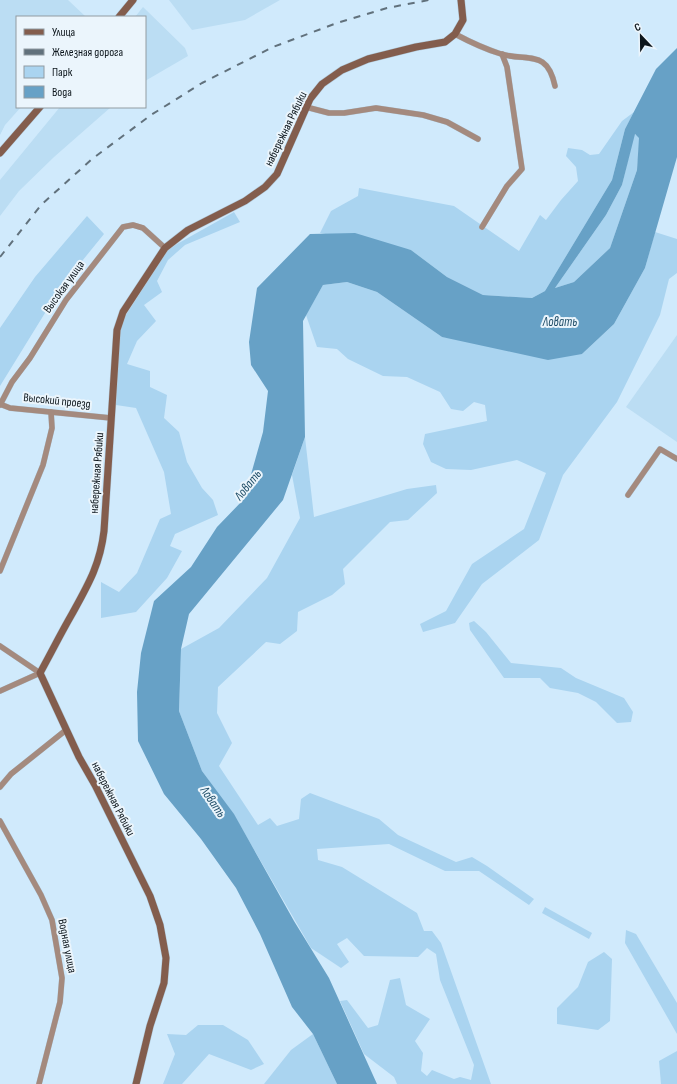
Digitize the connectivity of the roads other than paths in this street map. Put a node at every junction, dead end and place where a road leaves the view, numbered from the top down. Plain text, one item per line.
1 (133, 0) edge
2 (461, 0) edge
3 (119, 16) edge
4 (455, 34) junction
5 (502, 54) junction
6 (555, 86) dead end
7 (306, 107) junction
8 (39, 108) edge
9 (478, 139) dead end
10 (0, 153) edge
11 (482, 227) dead end
12 (165, 248) junction
13 (0, 405) edge
14 (51, 412) junction
15 (111, 418) junction
16 (677, 459) edge
17 (628, 495) dead end
18 (0, 571) edge
19 (0, 646) edge
20 (40, 673) junction
21 (0, 691) edge
22 (66, 730) junction
23 (0, 787) edge
24 (0, 821) edge
25 (38, 1084) edge
26 (136, 1084) edge

1 - 3 street
2 - 4 street
4 - 5 street
4 - 7 street, набережная Рябики
5 - 6 street
5 - 11 street
7 - 9 street
7 - 12 street, набережная Рябики
8 - 10 street
12 - 13 street, Высокая улица
12 - 15 street, набережная Рябики
13 - 14 street, Высокий проезд
14 - 15 street, Высокий проезд
14 - 18 street
15 - 20 street, набережная Рябики
16 - 17 street
19 - 20 street
20 - 21 street
20 - 22 street, набережная Рябики
22 - 23 street
22 - 26 street, набережная Рябики
24 - 25 street, Водная улица

